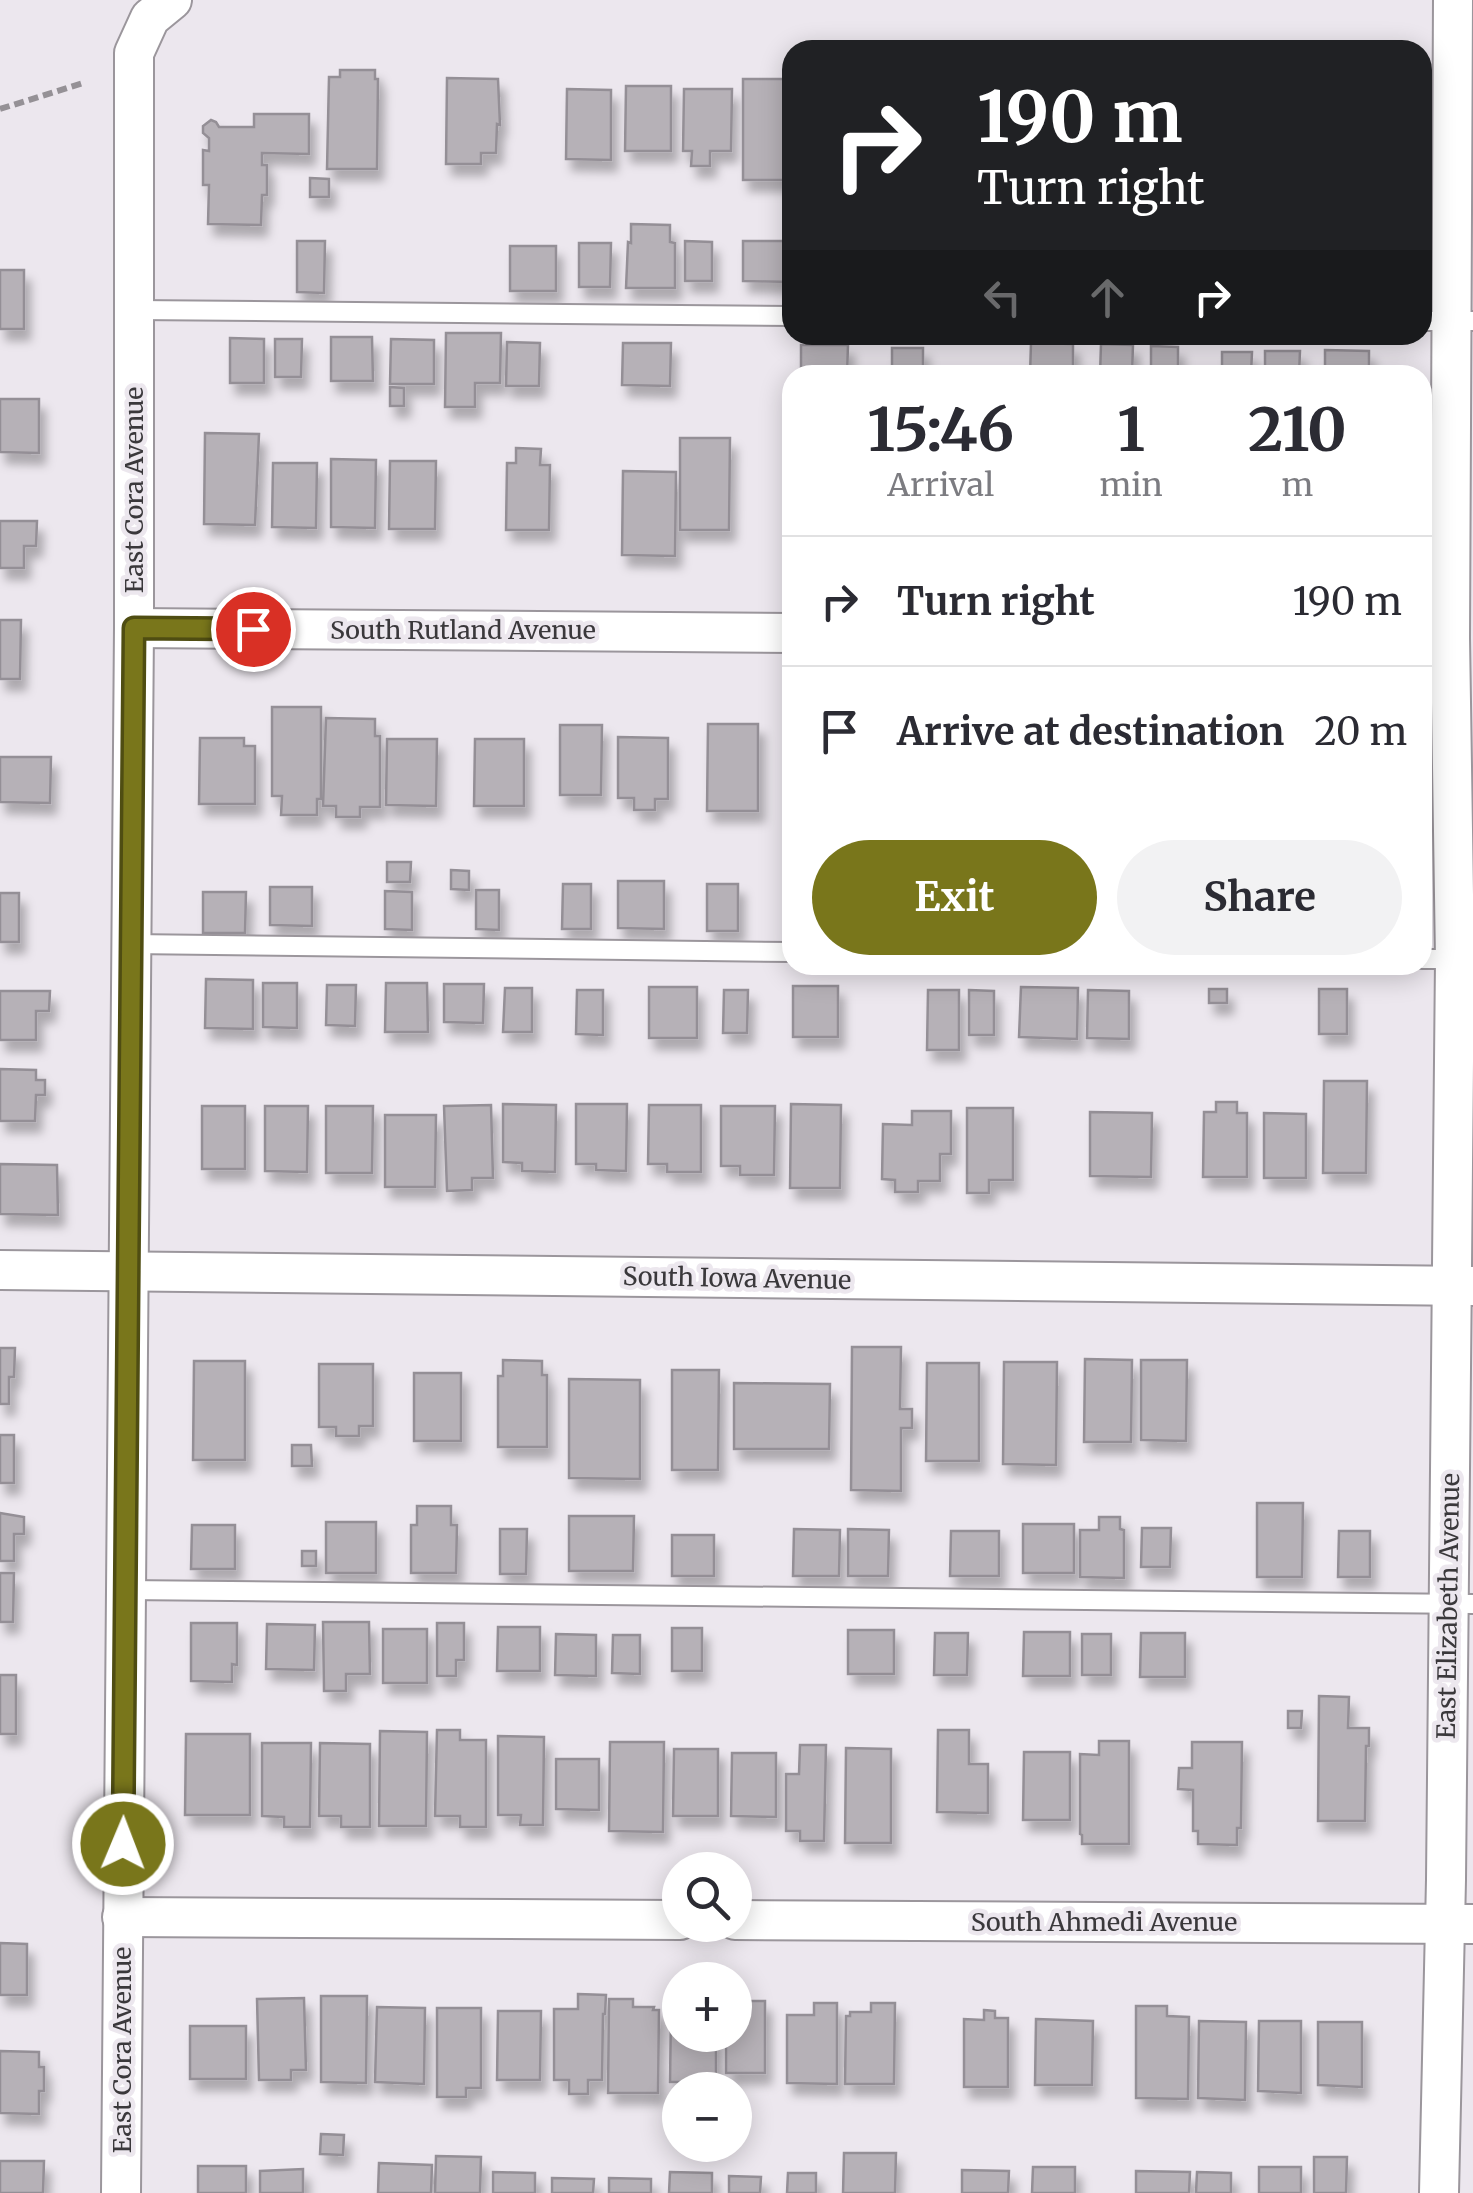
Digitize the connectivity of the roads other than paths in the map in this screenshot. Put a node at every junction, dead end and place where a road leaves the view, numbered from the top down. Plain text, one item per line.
1 (172, 0) edge
2 (1452, 0) edge
3 (135, 310) junction
4 (782, 316) edge
5 (1449, 321) edge
6 (134, 628) junction
7 (782, 633) edge
8 (1448, 638) edge
9 (131, 944) junction
10 (782, 952) edge
11 (1450, 959) edge
12 (0, 1270) edge
13 (128, 1272) junction
14 (1462, 1286) edge
15 (125, 1590) junction
16 (1460, 1604) edge
17 (122, 1917) junction
18 (662, 1920) edge
19 (752, 1920) edge
20 (1459, 1924) edge
21 (120, 2193) edge
22 (1439, 2193) edge

1 - 3 street, East Cora Avenue
2 - 5 street, East Elizabeth Avenue
3 - 4 lane
3 - 6 street, East Cora Avenue
5 - 8 street, East Elizabeth Avenue
6 - 7 street, South Rutland Avenue
6 - 9 street, East Cora Avenue
8 - 11 street, East Elizabeth Avenue
9 - 10 lane
9 - 13 street, East Cora Avenue
11 - 14 street, East Elizabeth Avenue
12 - 13 street, South Iowa Avenue
13 - 14 street, South Iowa Avenue
13 - 15 street, East Cora Avenue
14 - 16 street, East Elizabeth Avenue
15 - 16 lane
15 - 17 street, East Cora Avenue
16 - 20 street, East Elizabeth Avenue
17 - 18 street
17 - 21 street, East Cora Avenue
19 - 20 street, South Ahmedi Avenue
20 - 22 street, East Elizabeth Avenue

